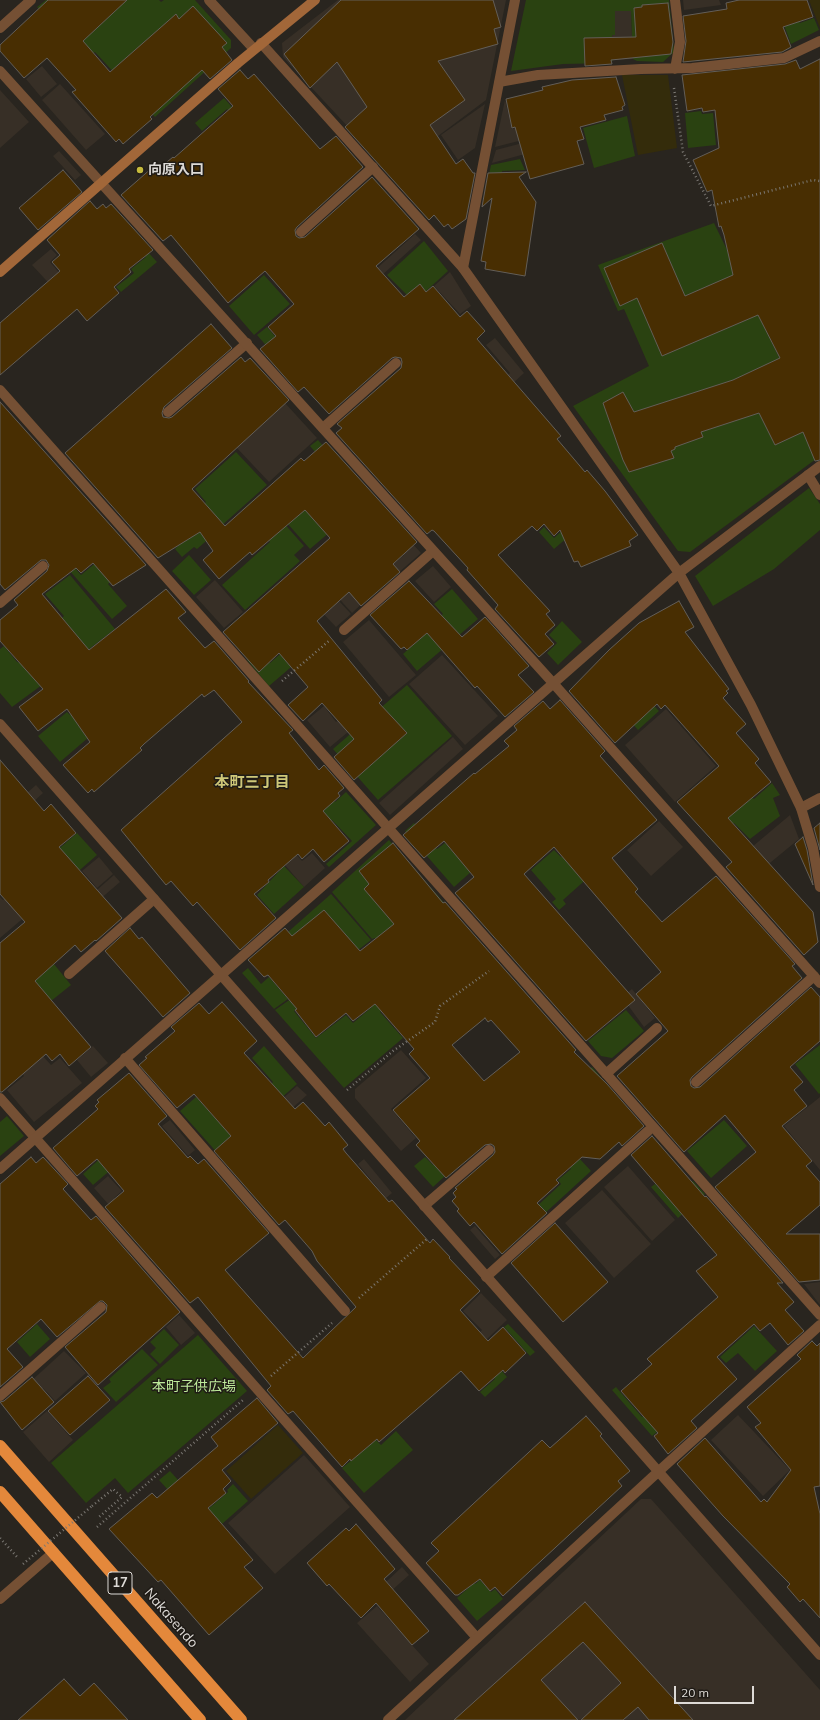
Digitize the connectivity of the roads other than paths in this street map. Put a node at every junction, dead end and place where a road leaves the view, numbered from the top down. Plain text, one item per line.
1 (31, 0) edge
2 (209, 0) edge
3 (315, 0) edge
4 (516, 0) edge
5 (675, 0) edge
6 (0, 28) edge
7 (820, 40) edge
8 (258, 46) junction
9 (676, 69) junction
10 (0, 71) edge
11 (500, 82) junction
12 (373, 167) junction
13 (101, 183) junction
14 (301, 232) dead end
15 (463, 268) junction
16 (0, 272) edge
17 (246, 343) junction
18 (396, 363) dead end
19 (0, 390) edge
20 (168, 412) dead end
21 (323, 428) junction
22 (820, 466) edge
23 (808, 475) junction
24 (820, 495) edge
25 (433, 551) junction
26 (43, 566) dead end
27 (679, 573) junction
28 (0, 603) edge
29 (344, 630) road end
30 (553, 683) junction
31 (0, 724) edge
32 (820, 798) edge
33 (801, 808) junction
34 (388, 827) junction
35 (820, 887) edge
36 (154, 899) junction
37 (69, 974) dead end
38 (221, 975) junction
39 (817, 980) edge
40 (657, 1028) dead end
41 (126, 1058) junction
42 (606, 1074) junction
43 (696, 1082) dead end
44 (0, 1098) edge
45 (648, 1131) dead end
46 (35, 1138) junction
47 (489, 1150) dead end
48 (0, 1170) edge
49 (424, 1206) junction
50 (486, 1277) junction
51 (101, 1306) dead end
52 (345, 1310) dead end
53 (820, 1316) edge
54 (820, 1325) edge
55 (0, 1396) edge
56 (0, 1446) edge
57 (659, 1471) junction
58 (0, 1492) edge
59 (54, 1552) junction
60 (0, 1599) edge
61 (477, 1638) junction
62 (820, 1655) edge
63 (200, 1720) edge
64 (241, 1720) edge
65 (388, 1720) edge

1 - 6 street
2 - 8 street
3 - 8 street
4 - 11 street
5 - 9 street
7 - 9 street
8 - 12 street
8 - 13 street
9 - 11 street
10 - 13 street
11 - 15 street
12 - 14 street
12 - 15 street
13 - 16 street
13 - 17 street
15 - 27 street
17 - 20 street
17 - 21 street
18 - 21 street
19 - 34 street
21 - 25 street
22 - 23 street
23 - 24 street
23 - 27 street
25 - 29 street
25 - 30 street
26 - 28 street
27 - 30 street
27 - 33 street
30 - 34 street
30 - 39 street
31 - 36 street
32 - 33 street
33 - 35 street
34 - 38 street
34 - 42 street
36 - 37 street
36 - 38 street
38 - 41 street
38 - 49 street
39 - 43 street
40 - 42 street
41 - 46 street
41 - 52 street
42 - 53 street
44 - 46 street
45 - 50 street
46 - 48 street
46 - 61 street
47 - 49 street
49 - 50 street
50 - 57 street
51 - 55 street
54 - 57 street
56 - 64 highway, Nakasendo / 17
57 - 61 street
57 - 62 street
58 - 59 highway, 17
59 - 60 street
59 - 63 highway, 17
61 - 65 street

